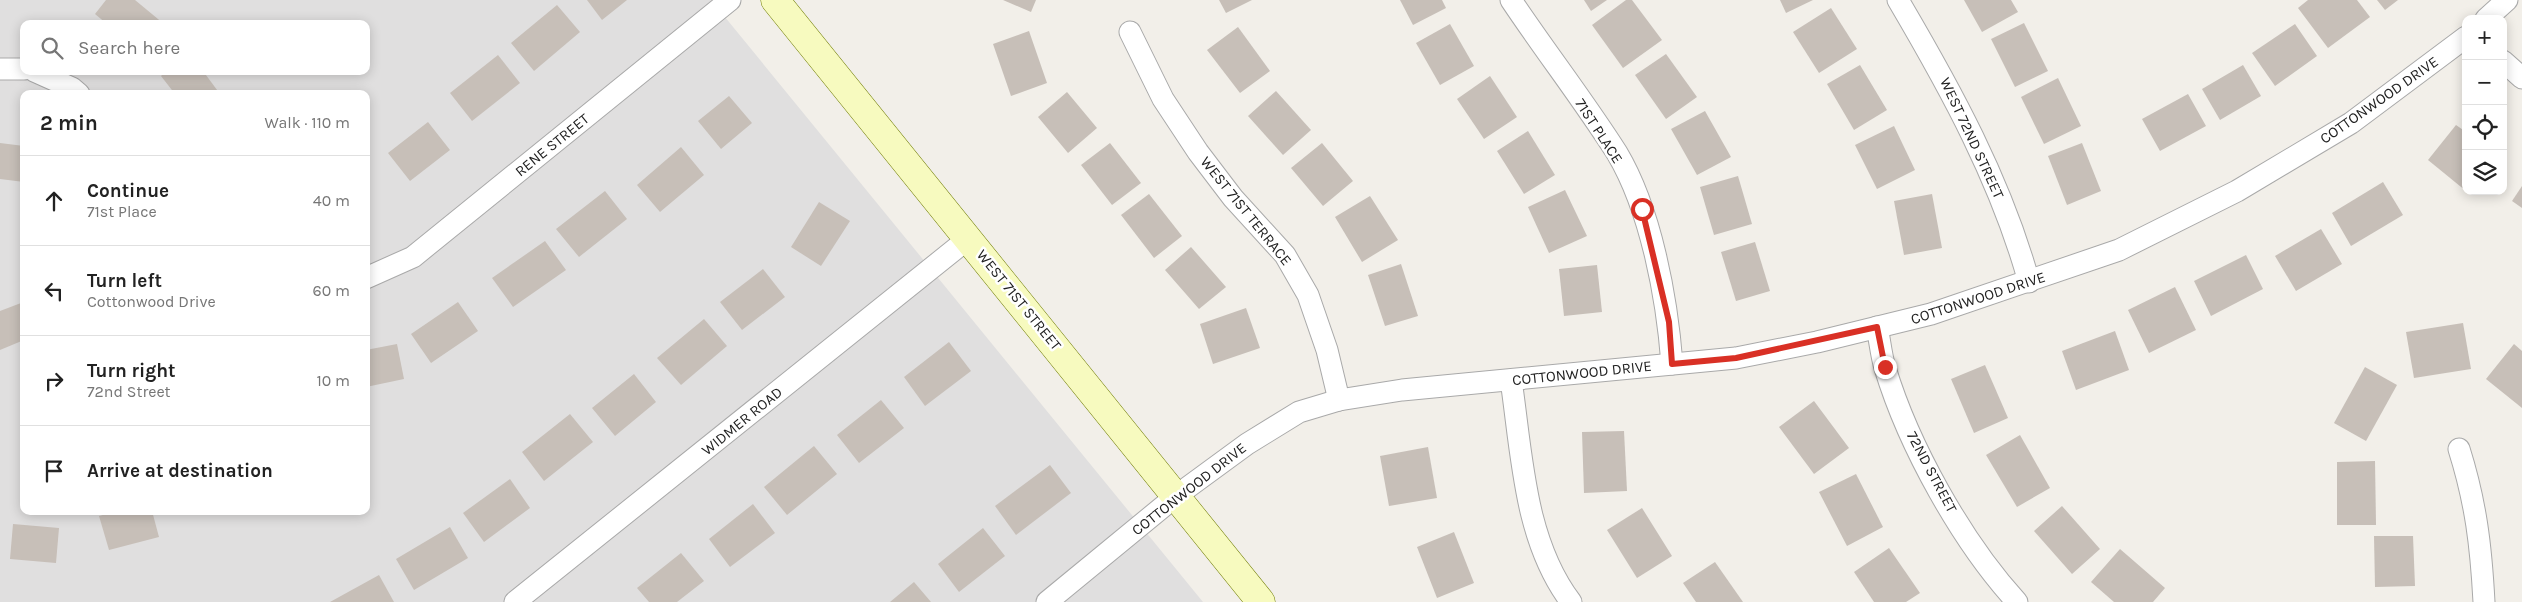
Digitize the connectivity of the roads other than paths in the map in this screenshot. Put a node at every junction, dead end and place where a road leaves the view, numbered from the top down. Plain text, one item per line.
1 (730, 0) edge
2 (776, 0) edge
3 (1511, 0) edge
4 (1898, 0) edge
5 (2507, 0) edge
6 (2490, 15) edge
7 (1130, 32) dead end
8 (2462, 40) edge
9 (2507, 65) edge
10 (0, 69) edge
11 (20, 69) edge
12 (43, 75) edge
13 (2522, 78) edge
14 (74, 90) edge
15 (969, 238) junction
16 (370, 276) edge
17 (2029, 282) junction
18 (1877, 327) junction
19 (1672, 364) junction
20 (1511, 380) junction
21 (1339, 400) junction
22 (2459, 449) dead end
23 (1176, 496) junction
24 (514, 602) edge
25 (1047, 602) edge
26 (1261, 602) edge
27 (1571, 602) edge
28 (2017, 602) edge
29 (2484, 602) edge

1 - 16 street, RENE STREET
2 - 15 street, WEST 71ST STREET
3 - 19 street, 71ST PLACE
4 - 17 street, WEST 72ND STREET
5 - 6 street
7 - 21 street, WEST 71ST TERRACE
8 - 17 street, COTTONWOOD DRIVE
9 - 13 street
10 - 11 street
12 - 14 street
15 - 23 street, WEST 71ST STREET
15 - 24 street, WIDMER ROAD
17 - 18 street, COTTONWOOD DRIVE
18 - 19 street, COTTONWOOD DRIVE
18 - 28 street, 72ND STREET
19 - 20 street, COTTONWOOD DRIVE
20 - 21 street, COTTONWOOD DRIVE
20 - 27 street
21 - 23 street, COTTONWOOD DRIVE
22 - 29 street
23 - 25 street, COTTONWOOD DRIVE
23 - 26 street, WEST 71ST STREET

